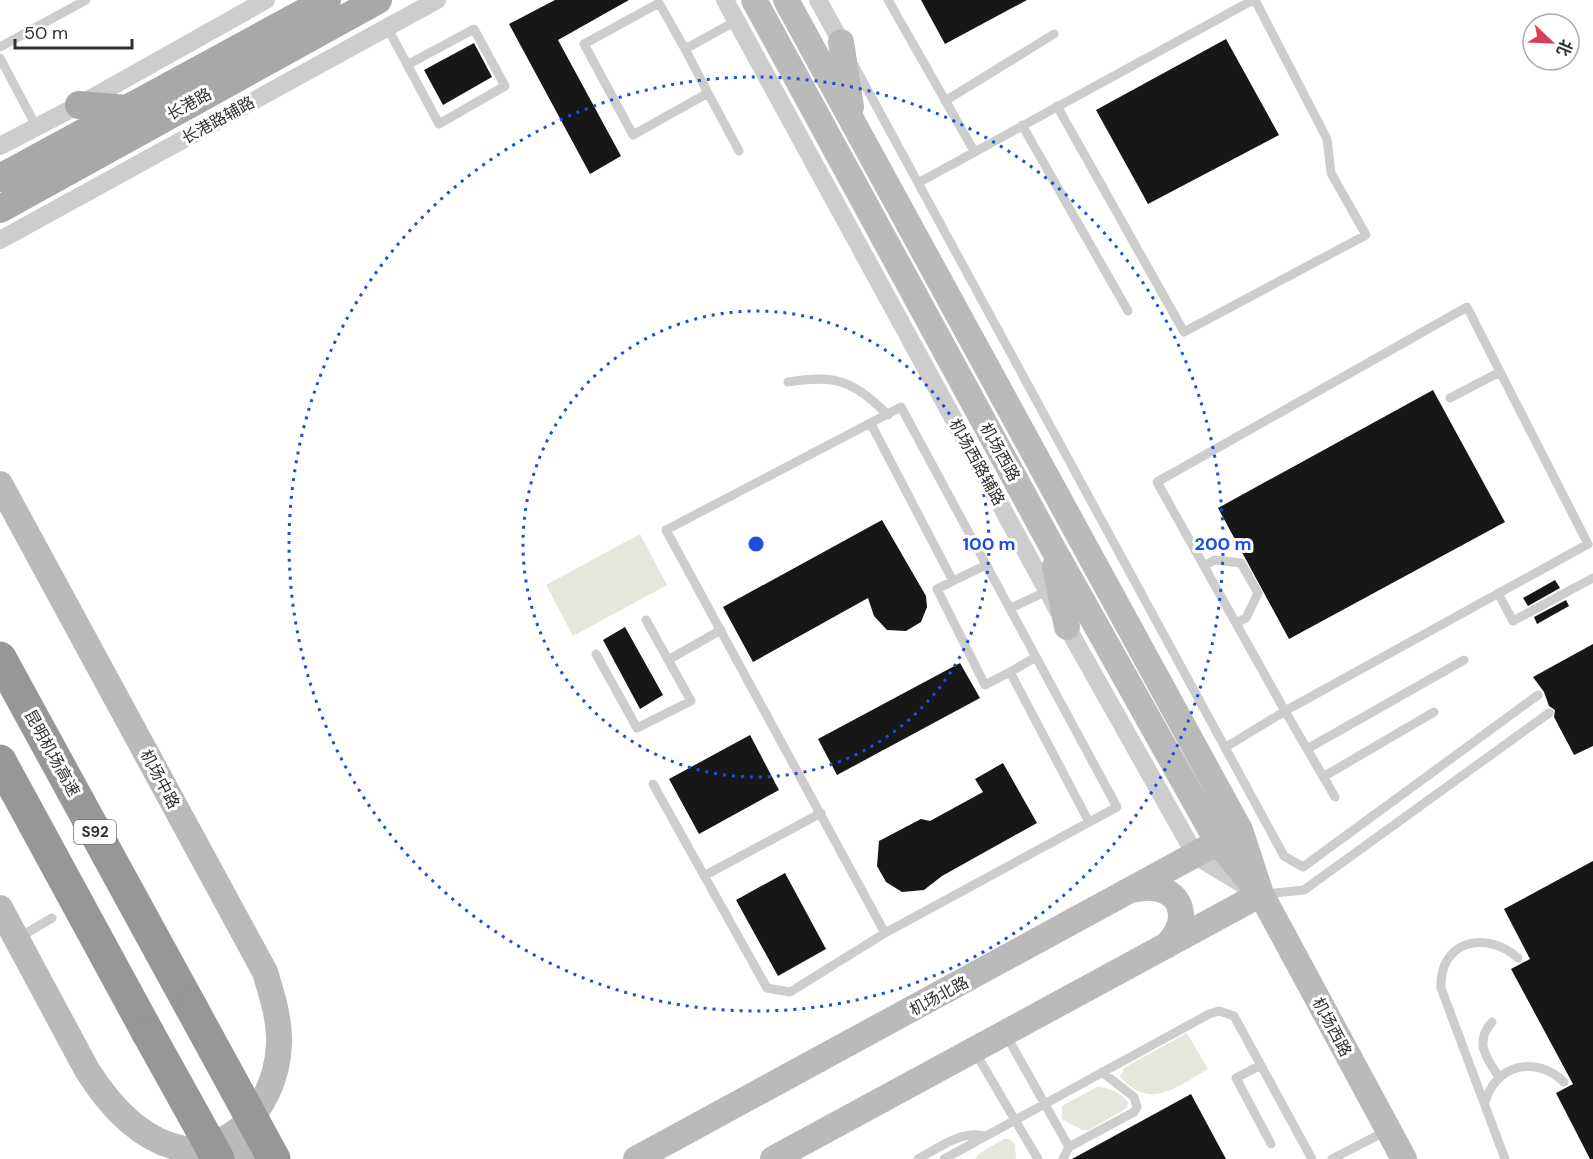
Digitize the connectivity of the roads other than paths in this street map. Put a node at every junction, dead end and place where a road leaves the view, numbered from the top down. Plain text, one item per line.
1 (86, 0) edge
2 (266, 0) edge
3 (327, 0) edge
4 (437, 0) edge
5 (725, 0) edge
6 (754, 0) edge
7 (786, 0) edge
8 (818, 0) edge
9 (888, 0) edge
10 (1254, 0) edge
11 (382, 1) edge
12 (736, 21) junction
13 (387, 27) junction
14 (1054, 34) dead end
15 (841, 42) junction
16 (0, 47) edge
17 (685, 49) junction
18 (0, 58) edge
19 (407, 65) junction
20 (708, 93) junction
21 (945, 101) junction
22 (79, 105) junction
23 (1057, 106) junction
24 (127, 109) junction
25 (1022, 124) junction
26 (36, 126) junction
27 (854, 126) junction
28 (0, 146) edge
29 (739, 151) dead end
30 (974, 151) junction
31 (0, 178) edge
32 (918, 183) junction
33 (0, 209) edge
34 (0, 240) edge
35 (1128, 311) dead end
36 (1500, 372) junction
37 (788, 382) dead end
38 (1450, 398) dead end
39 (888, 415) junction
40 (871, 424) junction
41 (0, 484) edge
42 (1588, 544) junction
43 (1051, 545) junction
44 (1593, 554) edge
45 (986, 565) junction
46 (1204, 566) junction
47 (1593, 578) edge
48 (953, 581) junction
49 (1047, 591) junction
50 (1498, 593) junction
51 (1011, 608) junction
52 (646, 620) dead end
53 (1236, 624) junction
54 (1067, 627) junction
55 (721, 630) junction
56 (596, 654) dead end
57 (1036, 657) junction
58 (0, 658) edge
59 (668, 660) junction
60 (1464, 660) dead end
61 (1010, 672) junction
62 (1538, 695) dead end
63 (1285, 711) junction
64 (1434, 712) dead end
65 (1549, 713) dead end
66 (1226, 747) junction
67 (1307, 749) junction
68 (0, 761) edge
69 (1323, 777) junction
70 (652, 784) dead end
71 (1335, 797) dead end
72 (821, 813) junction
73 (1089, 822) junction
74 (1240, 830) junction
75 (1218, 843) junction
76 (1196, 856) junction
77 (704, 876) junction
78 (1137, 889) junction
79 (1261, 894) junction
80 (0, 908) edge
81 (52, 918) dead end
82 (885, 933) junction
83 (17, 939) junction
84 (1166, 946) junction
85 (1518, 958) dead end
86 (1492, 1022) dead end
87 (1004, 1033) junction
88 (974, 1050) junction
89 (1261, 1065) junction
90 (1102, 1072) junction
91 (1499, 1077) junction
92 (1564, 1082) dead end
93 (272, 1085) junction
94 (1485, 1102) junction
95 (1044, 1104) junction
96 (1014, 1120) junction
97 (1388, 1130) junction
98 (985, 1136) junction
99 (1271, 1144) dead end
100 (1069, 1146) junction
101 (225, 1148) edge
102 (964, 1148) junction
103 (194, 1154) edge
104 (789, 1155) edge
105 (245, 1159) edge
106 (276, 1159) edge
107 (636, 1159) edge
108 (918, 1159) edge
109 (944, 1159) edge
110 (964, 1159) edge
111 (1038, 1159) edge
112 (1063, 1159) edge
113 (1311, 1159) edge
114 (1332, 1159) edge
115 (1404, 1159) edge
116 (1505, 1159) edge

1 - 16 lane
2 - 22 street
3 - 24 main road, 长港路
4 - 13 street, 长港路辅路
5 - 12 street, 机场西路辅路
6 - 43 main road, 机场西路
7 - 27 main road, 机场西路
8 - 15 street
9 - 21 lane
10 - 23 lane
10 - 23 lane
11 - 33 main road, 长港路
12 - 17 lane
12 - 49 street, 机场西路辅路
13 - 19 lane
13 - 34 street, 长港路辅路
14 - 21 lane
15 - 27 main road
15 - 32 lane
17 - 20 lane
17 - 20 lane
18 - 26 lane
19 - 19 lane
20 - 29 lane
21 - 30 lane
22 - 24 main road
22 - 26 street
23 - 25 lane
24 - 31 main road, 长港路
25 - 30 lane
25 - 35 lane
26 - 28 street
27 - 74 main road, 机场西路
30 - 32 lane
32 - 66 lane
36 - 38 lane
36 - 42 lane
36 - 46 lane
37 - 39 lane
39 - 40 lane
39 - 45 lane
40 - 48 lane
40 - 55 lane
41 - 93 main road, 机场中路
42 - 44 lane
42 - 50 lane
43 - 54 main road
43 - 75 main road, 机场西路
45 - 48 lane
45 - 51 lane
46 - 53 lane
46 - 53 lane
47 - 50 lane
48 - 61 lane
49 - 51 lane
49 - 54 street, 机场西路辅路
50 - 63 lane
51 - 57 lane
52 - 59 lane
53 - 63 lane
54 - 76 street, 机场西路辅路
55 - 59 lane
55 - 72 lane
56 - 59 lane
57 - 61 lane
57 - 73 lane
58 - 106 highway, 昆明机场高速 / S92, bridge
60 - 67 lane
61 - 73 lane
62 - 66 lane
63 - 66 lane
63 - 67 lane
64 - 69 lane
65 - 79 lane
67 - 69 lane
68 - 101 highway, bridge
69 - 71 lane
70 - 77 lane
72 - 77 lane
72 - 82 lane
73 - 82 lane
74 - 75 main road, 机场北路
74 - 79 main road, 机场西路
75 - 76 main road, 机场北路
75 - 79 main road, 机场西路
76 - 78 main road, 机场北路
76 - 79 street
77 - 82 lane
78 - 84 main road
78 - 107 main road, 机场北路
79 - 84 main road
79 - 97 main road, 机场西路
80 - 83 main road
81 - 83 lane
83 - 103 main road
84 - 87 main road
85 - 94 lane
86 - 91 lane
87 - 88 main road
87 - 95 lane
88 - 96 lane
88 - 104 main road
89 - 90 lane
89 - 99 lane
89 - 113 lane
90 - 95 lane
90 - 100 lane
91 - 92 lane
91 - 94 lane
93 - 101 main road, 机场中路
93 - 106 main road, 机场中路
94 - 116 lane
95 - 96 lane
95 - 100 lane
96 - 98 lane
96 - 111 lane
97 - 114 lane
97 - 115 main road, 机场西路
98 - 102 lane
98 - 108 lane
100 - 112 lane
101 - 103 main road
101 - 105 main road
102 - 109 lane
102 - 110 lane

